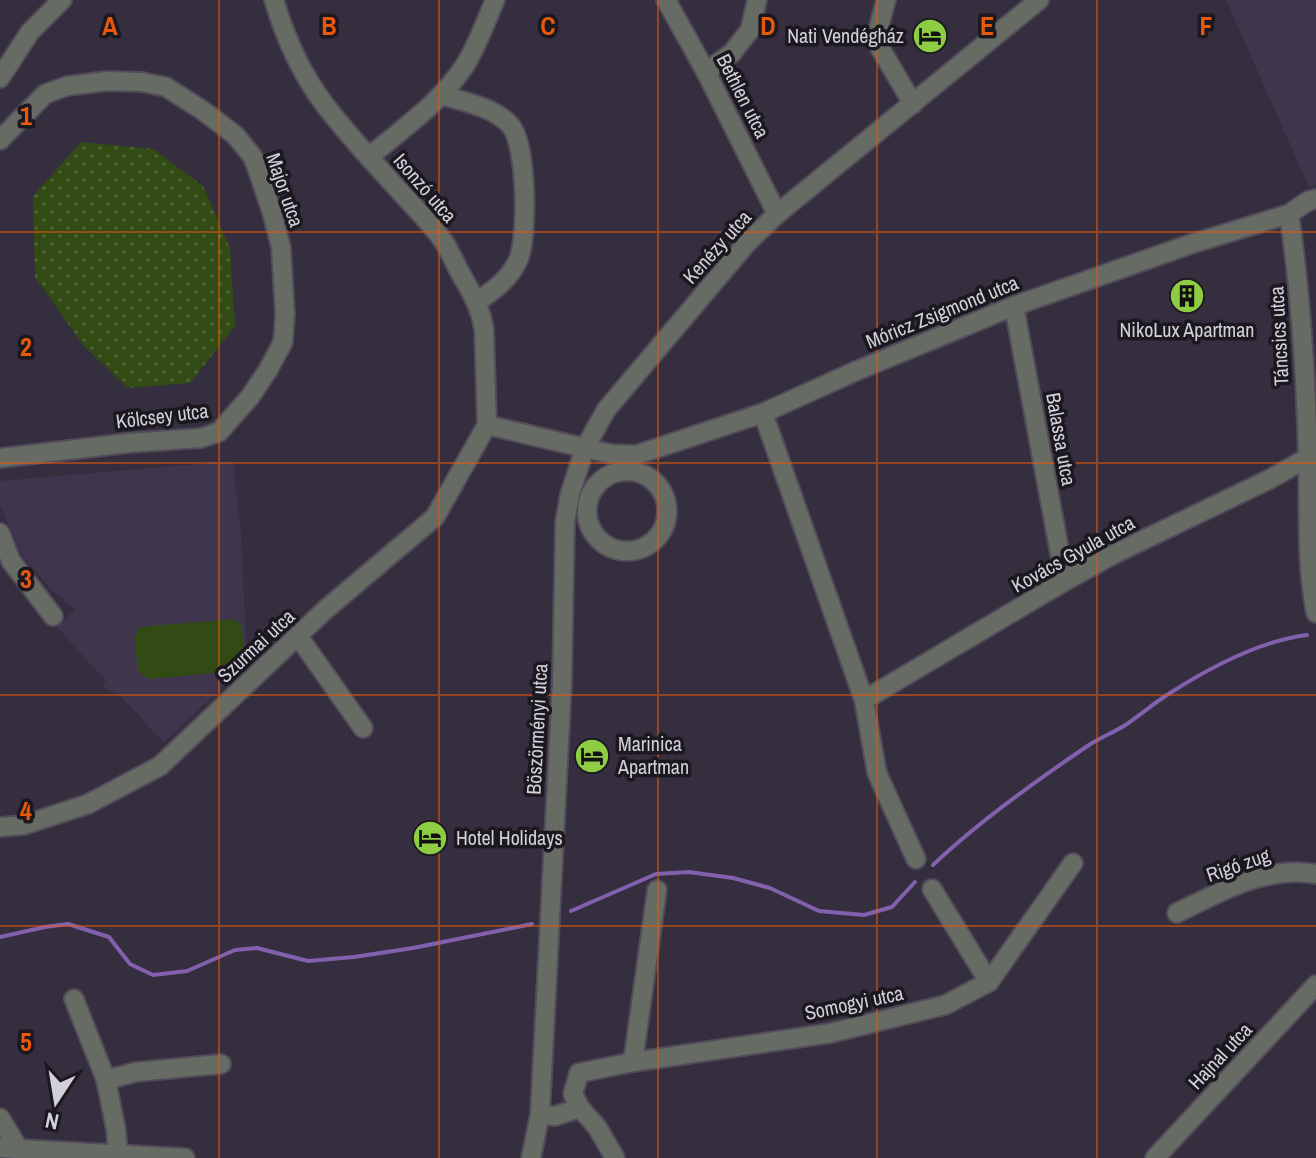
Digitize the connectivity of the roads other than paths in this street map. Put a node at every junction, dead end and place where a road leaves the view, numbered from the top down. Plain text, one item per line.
1 (62, 0) edge
2 (274, 0) edge
3 (495, 0) edge
4 (666, 0) edge
5 (757, 0) edge
6 (886, 0) edge
7 (1039, 0) edge
8 (706, 72) junction
9 (0, 78) edge
10 (442, 95) junction
11 (913, 104) junction
12 (0, 140) edge
13 (369, 157) junction
14 (1316, 199) edge
15 (777, 214) junction
16 (1289, 214) junction
17 (477, 302) junction
18 (1014, 306) junction
19 (283, 342) joint
20 (763, 413) junction
21 (487, 425) junction
22 (585, 448) junction
23 (1312, 454) edge
24 (0, 458) edge
25 (635, 464) junction
26 (0, 533) edge
27 (1065, 581) junction
28 (1316, 613) edge
29 (53, 616) dead end
30 (298, 636) junction
31 (864, 700) junction
32 (363, 728) dead end
33 (0, 827) edge
34 (916, 859) dead end
35 (1073, 863) dead end
36 (1316, 874) edge
37 (932, 889) dead end
38 (657, 890) dead end
39 (1177, 913) dead end
40 (989, 982) junction
41 (1316, 985) edge
42 (74, 999) dead end
43 (633, 1062) junction
44 (221, 1064) dead end
45 (106, 1080) junction
46 (580, 1108) junction
47 (540, 1114) junction
48 (0, 1118) edge
49 (14, 1152) edge
50 (118, 1154) junction
51 (185, 1158) edge
52 (531, 1158) edge
53 (615, 1158) edge
54 (1155, 1158) edge

1 - 9 street
2 - 13 street, Isonzó utca
3 - 10 street
4 - 8 street, Bethlen utca
5 - 8 street
6 - 11 street
7 - 11 street, Kenézy utca
8 - 15 street, Bethlen utca
10 - 13 street
10 - 17 street
11 - 15 street, Kenézy utca
12 - 19 street, Major utca
13 - 17 street, Isonzó utca
14 - 16 street, Móricz Zsigmond utca
15 - 22 street, Kenézy utca
16 - 18 street, Móricz Zsigmond utca
16 - 23 street, Táncsics utca
17 - 21 street, Isonzó utca
18 - 20 street, Móricz Zsigmond utca
18 - 27 street, Balassa utca
19 - 24 street, Kölcsey utca
20 - 25 street, Móricz Zsigmond utca
20 - 31 street
21 - 22 street, Móricz Zsigmond utca
21 - 30 street, Szurmai utca
22 - 25 street, Móricz Zsigmond utca
22 - 47 street, Böszörményi utca
23 - 27 street, Kovács Gyula utca
23 - 28 street, Táncsics utca
25 - 25 street
26 - 29 street
27 - 31 street, Kovács Gyula utca
30 - 32 street
30 - 33 street, Szurmai utca
31 - 34 street
35 - 40 street, Somogyi utca
36 - 39 street, Rigó zug
37 - 40 street
38 - 43 street
40 - 43 street, Somogyi utca
41 - 54 street, Hajnal utca
42 - 45 street
43 - 46 street, Somogyi utca
44 - 45 street
45 - 50 street
46 - 47 street
46 - 53 street
47 - 52 street, Böszörményi utca
48 - 49 street
49 - 50 street
50 - 51 street

